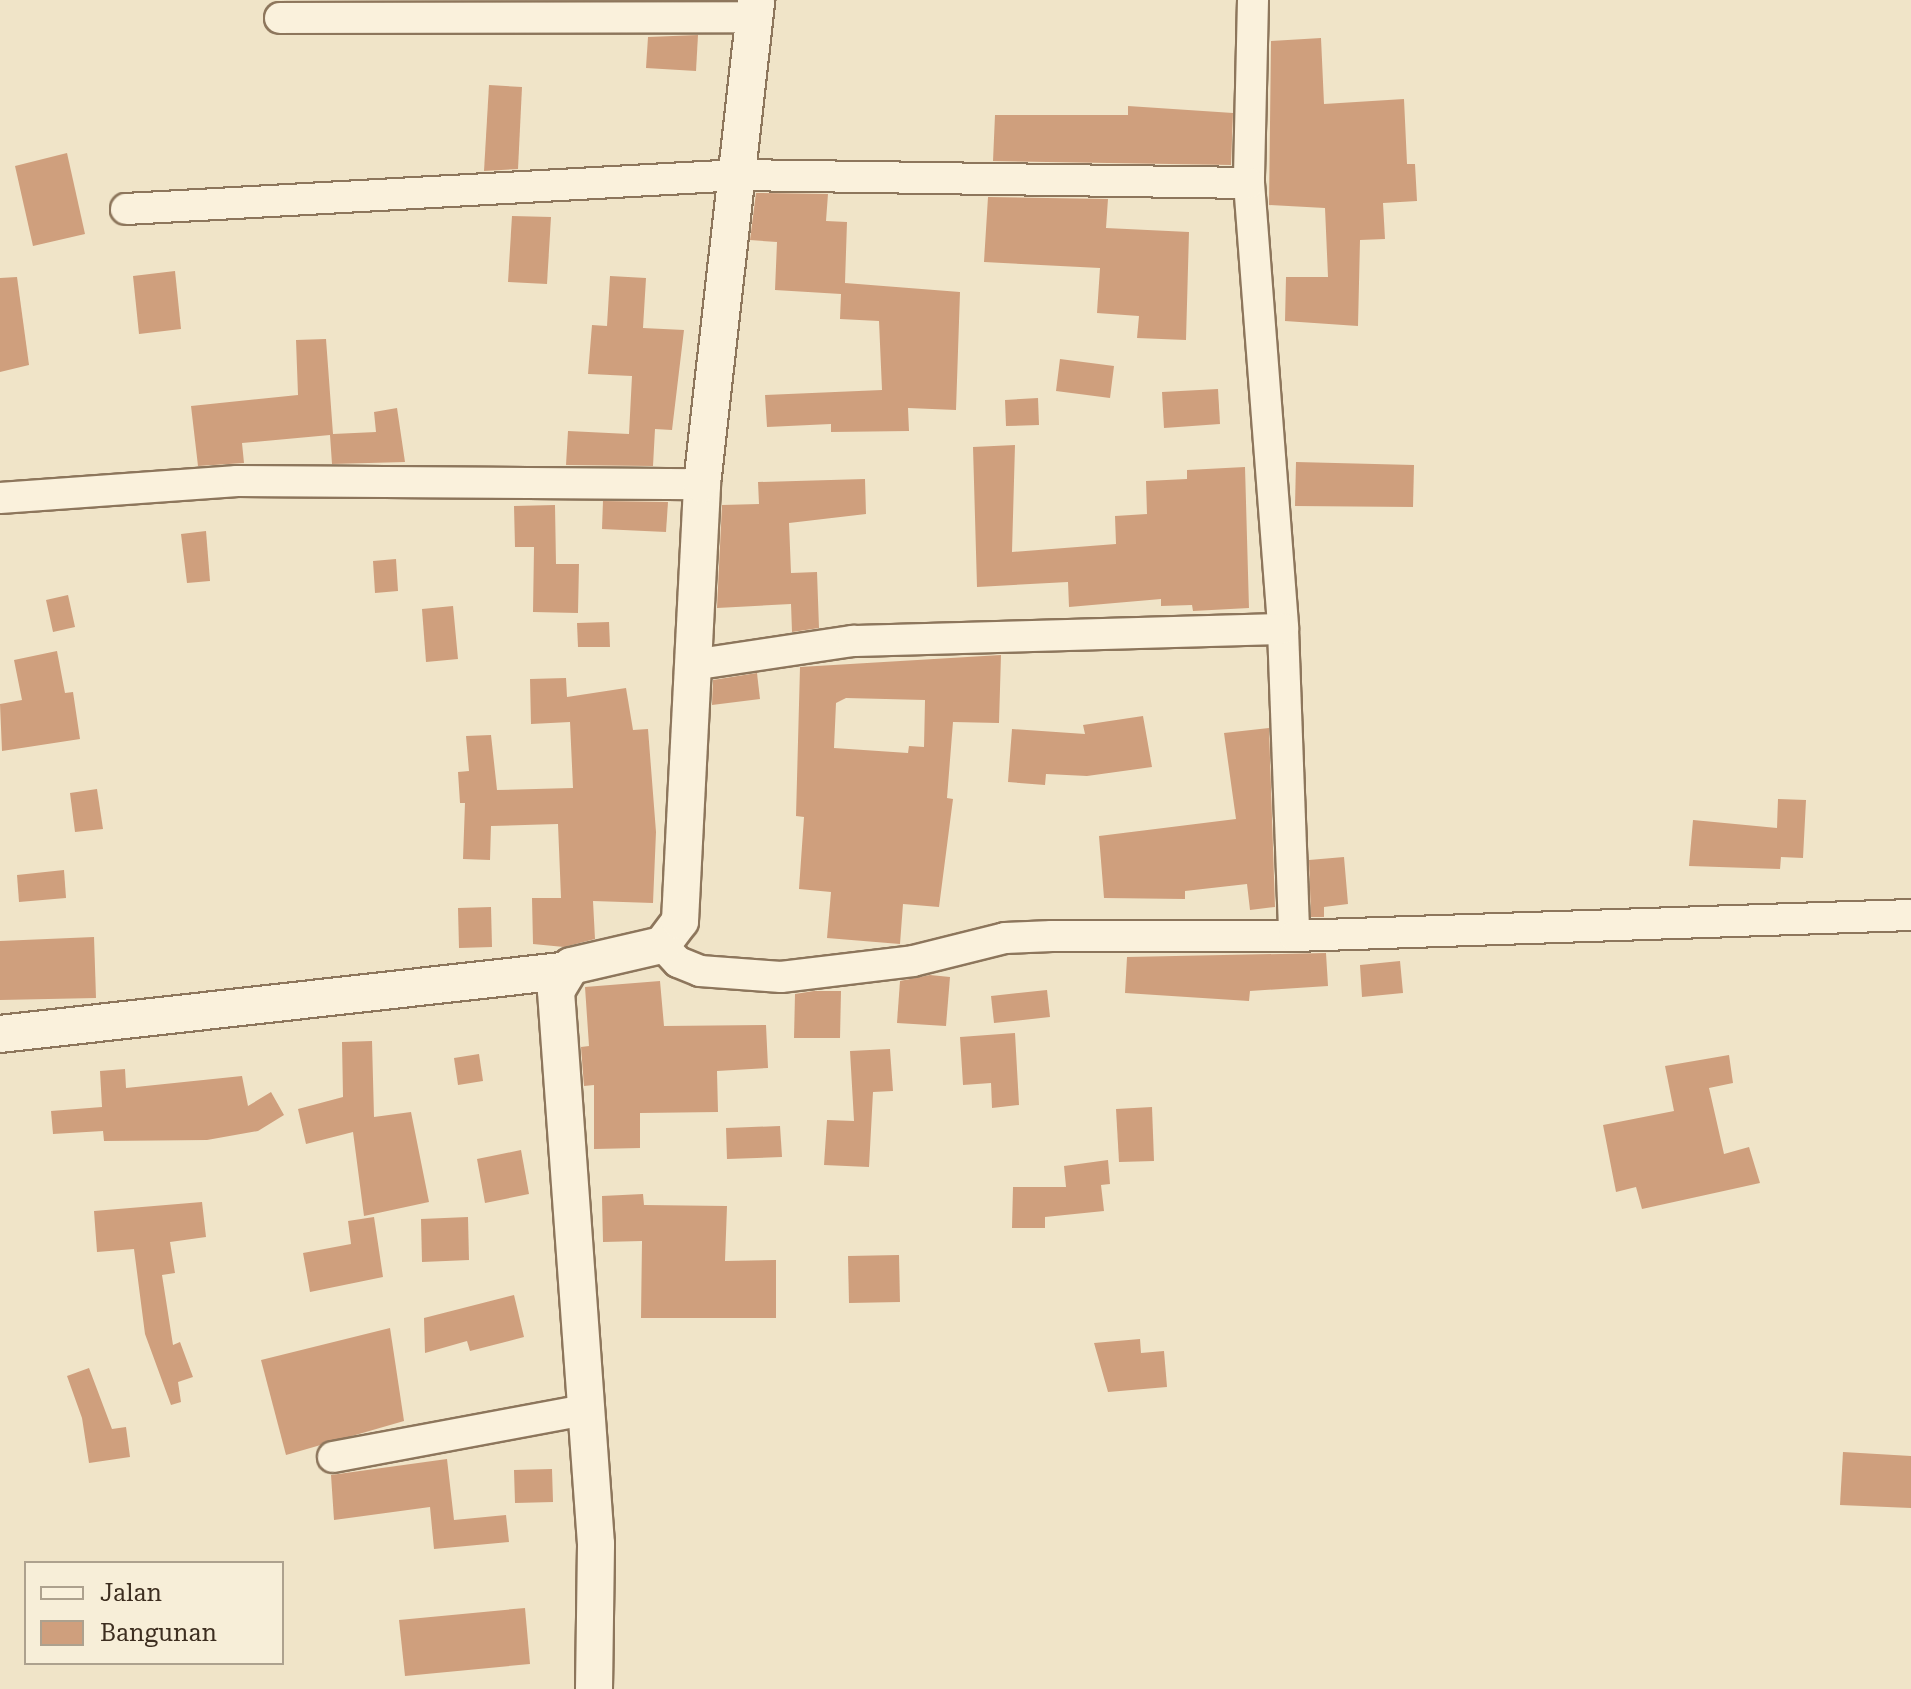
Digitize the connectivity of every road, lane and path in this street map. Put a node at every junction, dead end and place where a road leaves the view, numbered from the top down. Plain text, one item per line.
1 (1253, 0) edge
2 (756, 9) edge
3 (280, 18) dead end
4 (739, 175) junction
5 (1249, 183) junction
6 (126, 209) dead end
7 (702, 484) junction
8 (0, 498) edge
9 (1283, 629) junction
10 (692, 665) junction
11 (1911, 915) edge
12 (1294, 936) junction
13 (662, 945) junction
14 (562, 971) junction
15 (0, 1034) edge
16 (585, 1410) junction
17 (333, 1457) dead end
18 (594, 1689) edge

1 - 5 street
2 - 3 street
2 - 4 street
4 - 5 street
4 - 6 street
4 - 7 street
5 - 9 street
7 - 8 street
7 - 10 street
9 - 10 street
9 - 12 street
10 - 13 street
11 - 12 street
12 - 13 street
13 - 14 street
14 - 15 street
14 - 16 street
16 - 17 street
16 - 18 street

